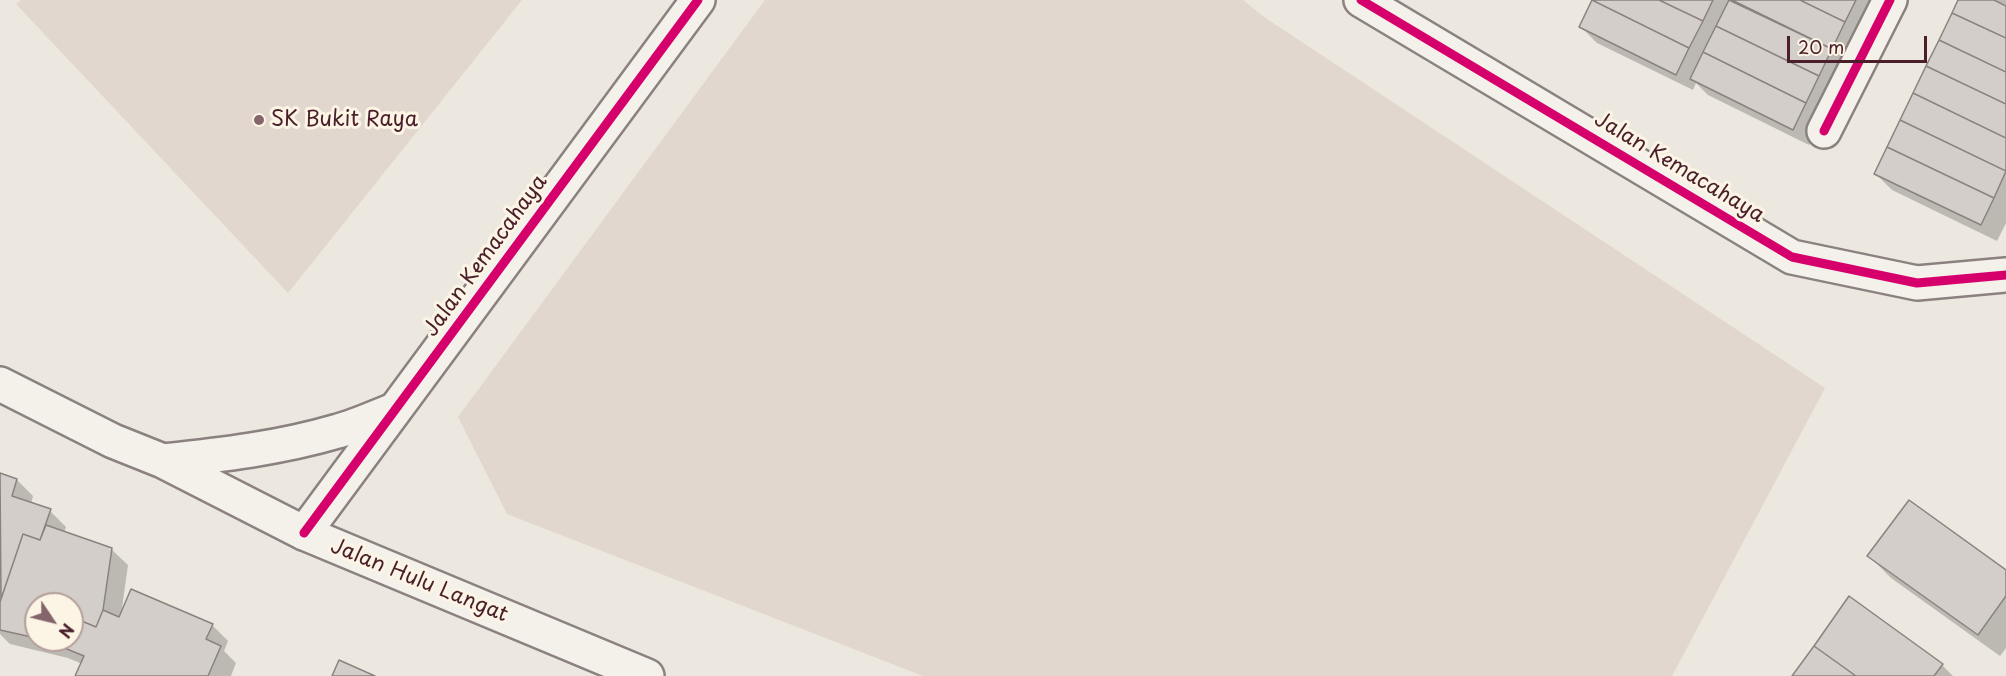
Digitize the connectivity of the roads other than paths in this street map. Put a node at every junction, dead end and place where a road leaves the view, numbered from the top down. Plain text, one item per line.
1 (698, 0) edge
2 (1361, 0) edge
3 (1890, 0) edge
4 (1824, 131) dead end
5 (2006, 275) edge
6 (0, 384) edge
7 (394, 410) junction
8 (163, 461) junction
9 (304, 533) junction
10 (647, 676) edge

1 - 7 street, Jalan Kemacahaya
2 - 5 street, Jalan Kemacahaya
3 - 4 street
6 - 8 street, Jalan Hulu Langat
7 - 8 street
7 - 9 street, Jalan Kemacahaya
8 - 9 street, Jalan Hulu Langat
9 - 10 street, Jalan Hulu Langat

